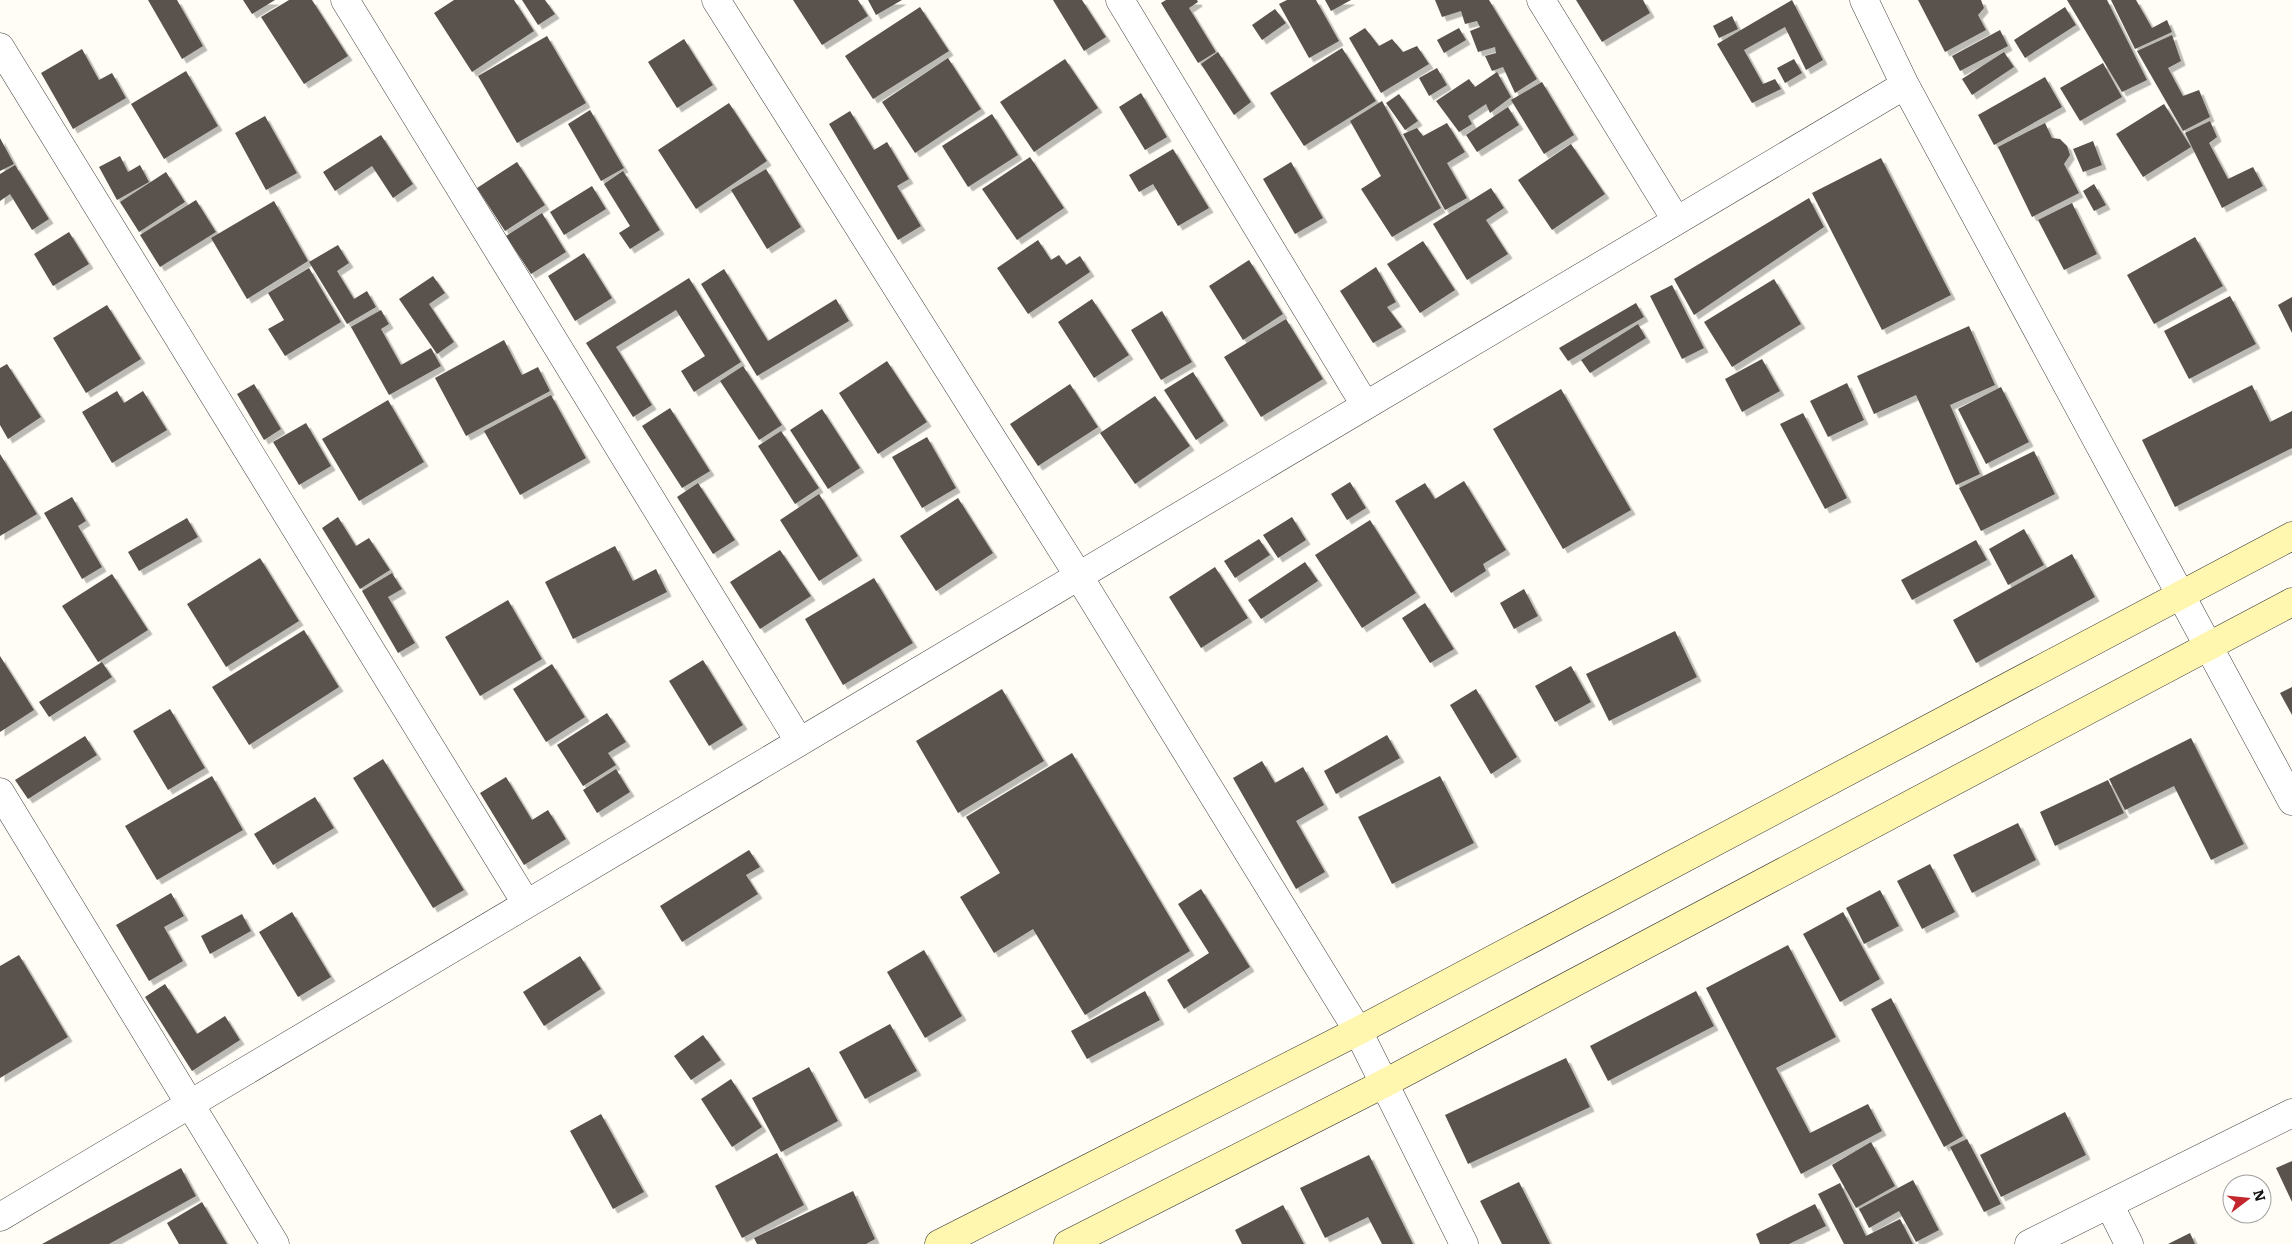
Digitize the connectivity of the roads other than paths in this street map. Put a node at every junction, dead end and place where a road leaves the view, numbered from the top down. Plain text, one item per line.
1 (345, 0) edge
2 (716, 0) edge
3 (1120, 0) edge
4 (1541, 0) edge
5 (1864, 0) edge
6 (0, 47) edge
7 (1905, 85) junction
8 (1676, 220) junction
9 (1365, 404) junction
10 (2292, 536) edge
11 (1078, 575) junction
12 (2180, 594) junction
13 (2292, 602) edge
14 (2207, 646) junction
15 (799, 741) junction
16 (0, 792) edge
17 (2292, 801) edge
18 (526, 903) junction
19 (1358, 1031) junction
20 (1385, 1083) junction
21 (190, 1104) junction
22 (2292, 1113) edge
23 (2109, 1204) junction
24 (0, 1217) edge
25 (275, 1244) edge
26 (940, 1244) edge
27 (1068, 1244) edge
28 (1464, 1244) edge
29 (2028, 1244) edge
30 (2129, 1244) edge

1 - 15 street
2 - 11 street
3 - 9 street
4 - 8 street
5 - 7 street
6 - 18 street
7 - 8 street
7 - 12 street
8 - 9 street
9 - 11 street
10 - 12 main road
11 - 15 street
11 - 19 street
12 - 14 street
12 - 19 main road
13 - 14 main road
14 - 17 street
14 - 20 main road
15 - 18 street
16 - 21 street
18 - 21 street
19 - 20 street
19 - 26 main road
20 - 27 main road
20 - 28 street
21 - 24 street
21 - 25 street
22 - 23 street
23 - 29 street
23 - 30 street

